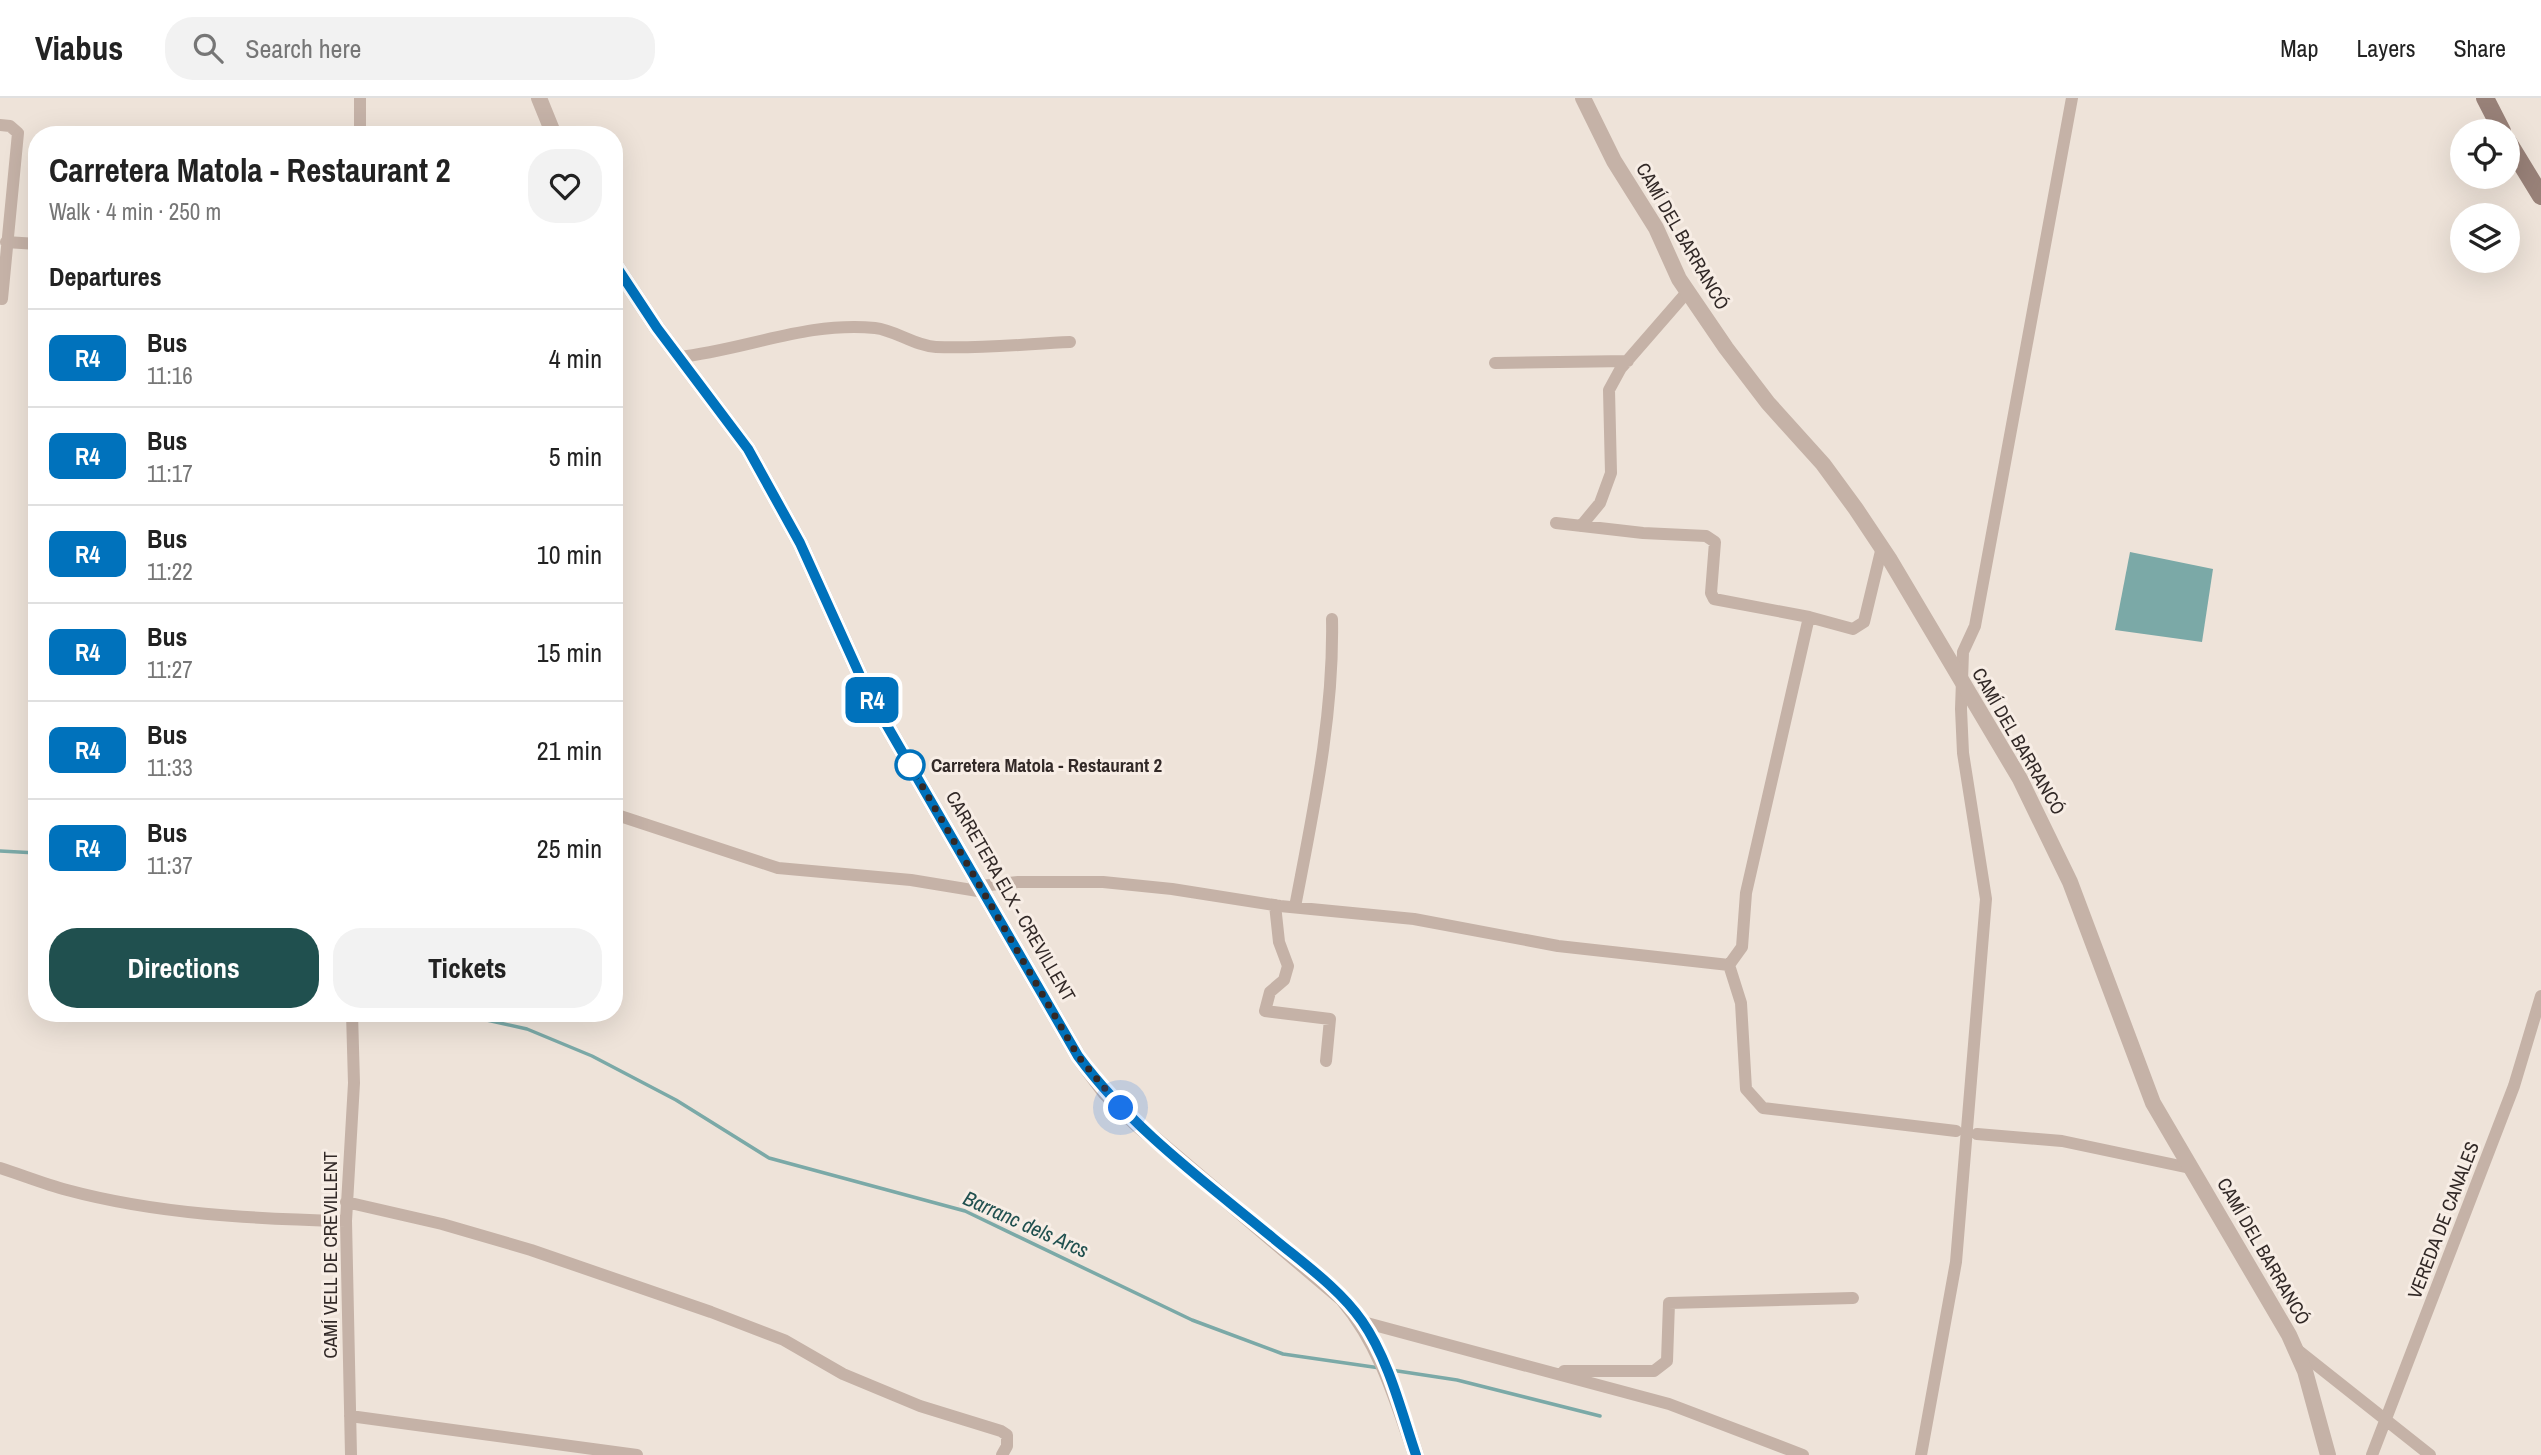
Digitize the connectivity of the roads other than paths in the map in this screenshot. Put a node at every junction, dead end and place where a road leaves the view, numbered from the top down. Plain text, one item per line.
1 (360, 98) edge
2 (539, 98) edge
3 (1583, 98) edge
4 (2072, 98) edge
5 (2485, 98) edge
6 (2496, 119) edge
7 (0, 125) edge
8 (360, 126) edge
9 (550, 126) edge
10 (2520, 162) edge
11 (2541, 196) edge
12 (6, 242) junction
13 (28, 243) edge
14 (623, 276) edge
15 (1688, 292) junction
16 (2, 299) edge
17 (1070, 342) dead end
18 (679, 357) junction
19 (1628, 361) junction
20 (1495, 363) dead end
21 (1556, 523) dead end
22 (1581, 526) junction
23 (1882, 547) junction
24 (1809, 617) junction
25 (1332, 619) dead end
26 (1961, 683) junction
27 (623, 817) edge
28 (982, 889) junction
29 (1275, 905) junction
30 (1295, 907) junction
31 (1729, 965) junction
32 (2541, 996) edge
33 (352, 1022) edge
34 (1326, 1061) dead end
35 (1956, 1131) dead end
36 (1977, 1133) dead end
37 (0, 1168) edge
38 (2190, 1168) junction
39 (346, 1202) junction
40 (346, 1221) junction
41 (1853, 1298) dead end
42 (1363, 1322) junction
43 (2295, 1348) junction
44 (1546, 1372) junction
45 (350, 1416) junction
46 (2386, 1421) junction
47 (351, 1455) edge
48 (637, 1455) edge
49 (1002, 1455) edge
50 (1416, 1455) edge
51 (1803, 1455) edge
52 (1921, 1455) edge
53 (2328, 1455) edge
54 (2372, 1455) edge
55 (2430, 1455) edge

1 - 8 street
2 - 9 street
3 - 15 street, CAMÍ DEL BARRANCÓ
4 - 26 street
5 - 6 main road
7 - 12 street
10 - 11 main road
12 - 13 street
12 - 16 street
14 - 18 street, CARRETERA ELX - CREVILLENT
15 - 19 street
15 - 23 street, CAMÍ DEL BARRANCÓ
17 - 18 street
18 - 28 street, CARRETERA ELX - CREVILLENT
19 - 20 street
19 - 22 street
21 - 22 street
22 - 24 street
23 - 24 street
23 - 26 street, CAMÍ DEL BARRANCÓ
24 - 31 street
25 - 30 street
26 - 38 street, CAMÍ DEL BARRANCÓ
26 - 52 street
27 - 28 street
28 - 29 street
28 - 42 street, CARRETERA ELX - CREVILLENT
29 - 30 street
29 - 34 street
30 - 31 street
31 - 35 street
32 - 46 street, VEREDA DE CANALES
33 - 39 street, CAMÍ VELL DE CREVILLENT
36 - 38 street
37 - 40 street
38 - 43 street, CAMÍ DEL BARRANCÓ
39 - 40 street, CAMÍ VELL DE CREVILLENT
39 - 49 street
40 - 45 street, CAMÍ VELL DE CREVILLENT
41 - 44 street
42 - 44 street
42 - 50 street, CARRETERA ELX - CREVILLENT
43 - 46 street
43 - 53 street, CAMÍ DEL BARRANCÓ
44 - 51 street
45 - 47 street, CAMÍ VELL DE CREVILLENT
45 - 48 street
46 - 54 street, VEREDA DE CANALES
46 - 55 street

